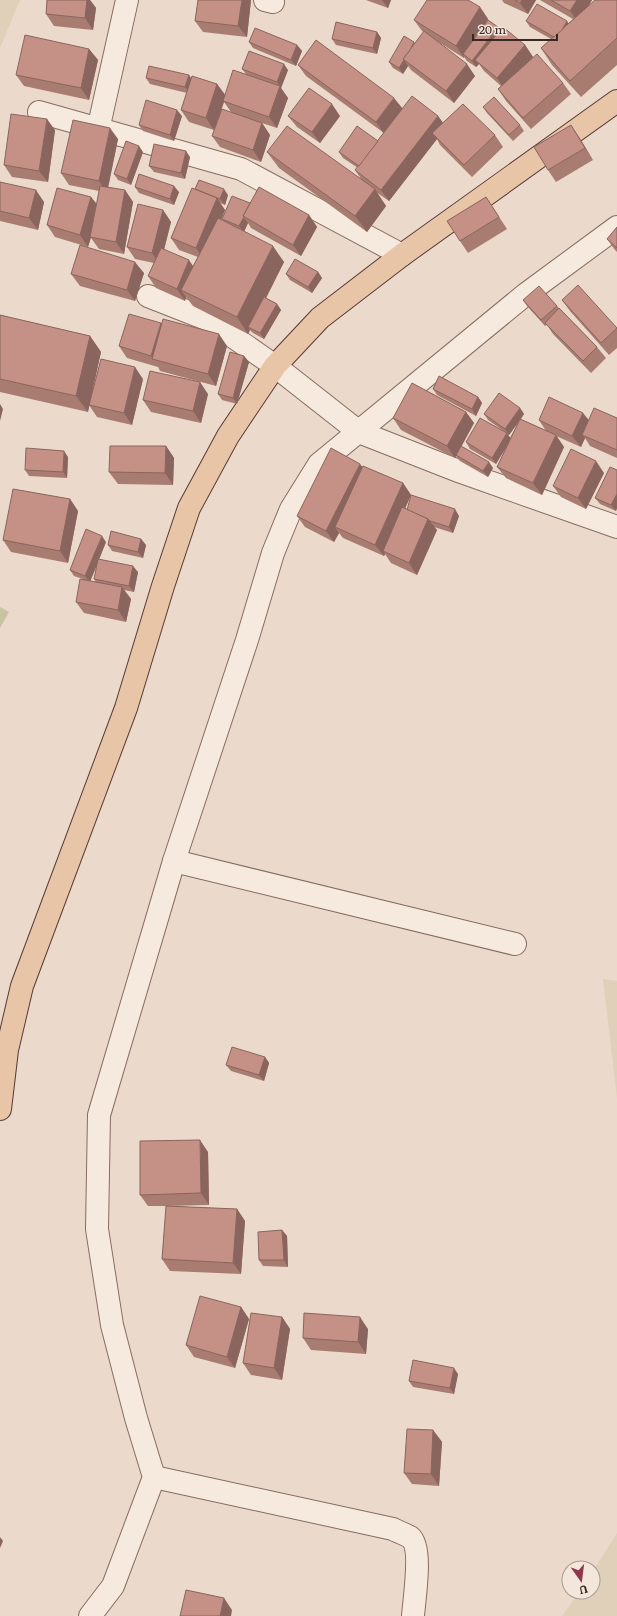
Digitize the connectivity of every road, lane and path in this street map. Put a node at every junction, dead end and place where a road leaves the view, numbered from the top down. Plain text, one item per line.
1 (127, 0) edge
2 (617, 102) edge
3 (39, 112) dead end
4 (98, 130) junction
5 (617, 227) edge
6 (402, 255) junction
7 (148, 296) dead end
8 (275, 366) junction
9 (352, 426) junction
10 (617, 527) edge
11 (174, 862) junction
12 (515, 944) dead end
13 (0, 1110) edge
14 (154, 1477) junction
15 (90, 1616) edge
16 (413, 1616) edge

1 - 4 street
2 - 6 main road
3 - 4 street
4 - 6 street
5 - 9 street
6 - 8 main road
7 - 8 street
8 - 9 street
8 - 13 main road
9 - 10 street
9 - 11 street
11 - 12 street
11 - 14 street
14 - 15 street
14 - 16 street

